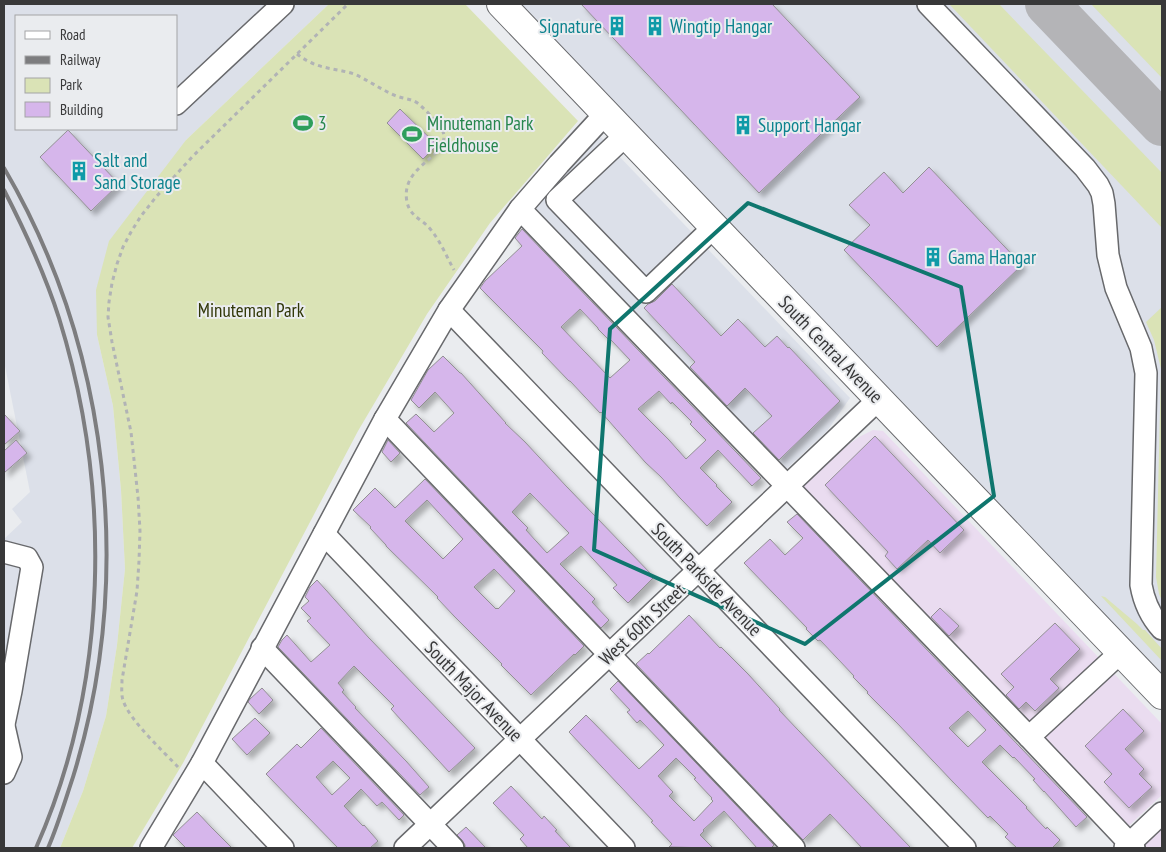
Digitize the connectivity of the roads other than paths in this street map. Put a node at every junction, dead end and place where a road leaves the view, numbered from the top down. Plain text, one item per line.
1 (283, 4) edge
2 (501, 4) edge
3 (928, 4) edge
4 (178, 102) edge
5 (606, 113) junction
6 (626, 135) junction
7 (520, 209) junction
8 (714, 226) junction
9 (449, 310) junction
10 (879, 399) junction
11 (384, 419) junction
12 (787, 487) junction
13 (324, 534) junction
14 (4, 552) edge
15 (698, 570) junction
16 (1162, 629) edge
17 (262, 648) junction
18 (1121, 652) junction
19 (609, 655) junction
20 (1162, 695) edge
21 (4, 725) edge
22 (1028, 738) junction
23 (520, 739) junction
24 (202, 763) junction
25 (4, 773) edge
26 (1162, 813) edge
27 (430, 825) junction
28 (1129, 847) edge
29 (151, 848) edge
30 (283, 848) edge
31 (405, 848) edge
32 (453, 848) edge
33 (624, 848) edge
34 (794, 848) edge
35 (964, 848) edge

1 - 4 street
2 - 5 main road, South Central Avenue
3 - 16 street
5 - 6 main road, South Central Avenue
5 - 7 street
6 - 8 main road, South Central Avenue
6 - 8 street
7 - 9 street
7 - 12 street
8 - 10 main road, South Central Avenue
9 - 11 street
9 - 15 street, South Parkside Avenue
10 - 12 street, West 60th Street
10 - 18 main road, South Central Avenue
11 - 13 street
11 - 19 street
12 - 15 street, West 60th Street
12 - 22 street
13 - 17 street
13 - 23 street, South Major Avenue
14 - 21 street
15 - 19 street, West 60th Street
15 - 35 street, South Parkside Avenue
17 - 24 street
17 - 27 street
18 - 20 main road, South Central Avenue
18 - 22 street
19 - 23 street, West 60th Street
19 - 34 street
21 - 25 street
22 - 28 street
23 - 27 street, West 60th Street
23 - 33 street, South Major Avenue
24 - 29 street
24 - 30 street
26 - 28 street
27 - 31 street, West 60th Street
27 - 32 street

